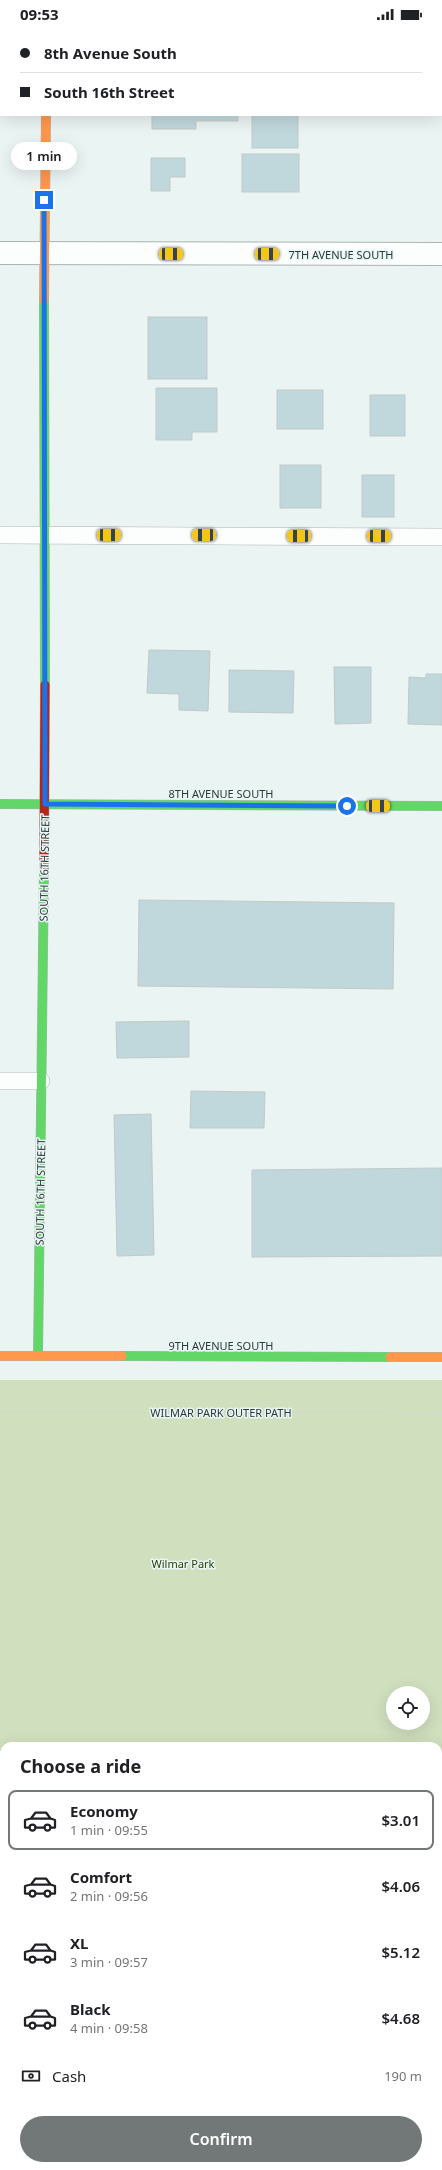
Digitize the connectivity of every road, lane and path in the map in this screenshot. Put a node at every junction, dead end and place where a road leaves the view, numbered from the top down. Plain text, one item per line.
1 (46, 116) edge
2 (0, 253) edge
3 (44, 254) junction
4 (442, 254) edge
5 (46, 534) junction
6 (0, 535) edge
7 (442, 537) edge
8 (0, 804) edge
9 (45, 804) junction
10 (442, 806) edge
11 (0, 1081) edge
12 (41, 1081) junction
13 (0, 1356) edge
14 (38, 1356) junction
15 (442, 1357) edge
16 (0, 1412) edge
17 (442, 1413) edge

1 - 3 street, SOUTH 16TH STREET
2 - 3 street, 7TH AVENUE SOUTH
3 - 4 street, 7TH AVENUE SOUTH
3 - 5 street, SOUTH 16TH STREET
5 - 6 lane
5 - 7 lane
5 - 9 street, SOUTH 16TH STREET
8 - 9 street, 8TH AVENUE SOUTH
9 - 10 street, 8TH AVENUE SOUTH
9 - 12 street, SOUTH 16TH STREET
11 - 12 lane
12 - 14 street, SOUTH 16TH STREET
13 - 14 street, 9TH AVENUE SOUTH
14 - 15 street, 9TH AVENUE SOUTH
16 - 17 path, WILMAR PARK OUTER PATH

